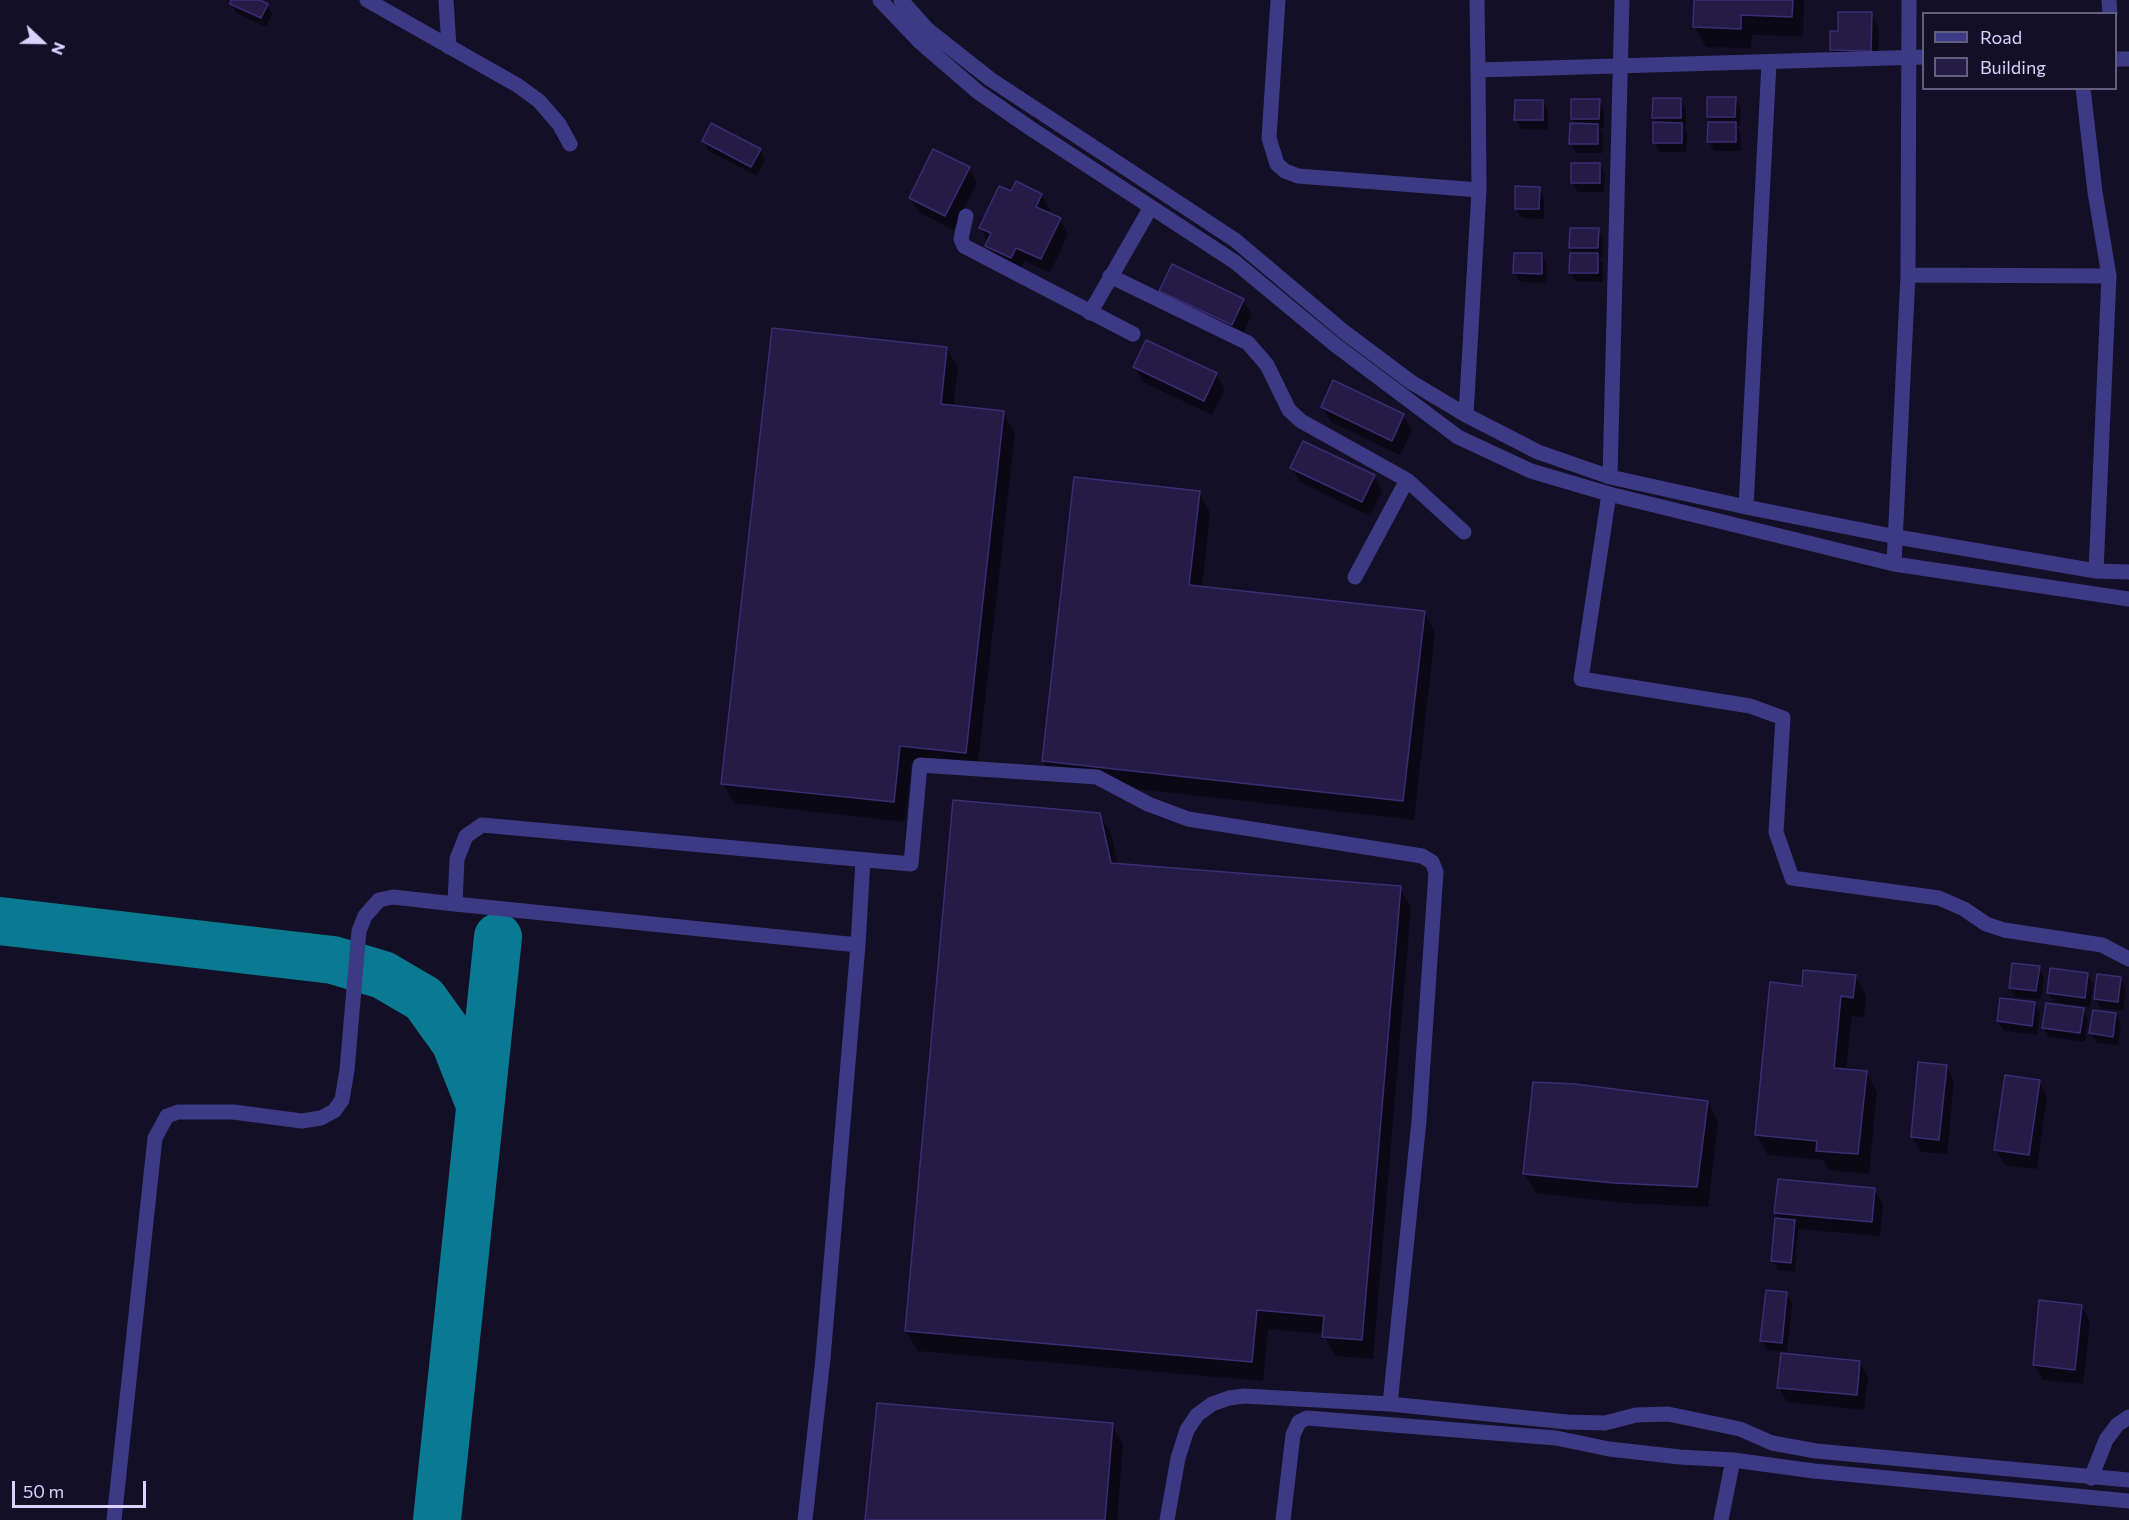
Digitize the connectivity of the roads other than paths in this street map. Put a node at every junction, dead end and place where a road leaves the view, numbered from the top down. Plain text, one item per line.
1 (367, 0) edge
2 (446, 0) edge
3 (880, 0) edge
4 (901, 0) edge
5 (1278, 0) edge
6 (1477, 0) edge
7 (1622, 0) edge
8 (1909, 0) edge
9 (448, 47) junction
10 (1917, 57) edge
11 (1769, 63) junction
12 (1622, 68) junction
13 (1478, 70) junction
14 (2083, 90) edge
15 (570, 144) dead end
16 (1479, 190) junction
17 (1151, 207) junction
18 (966, 216) dead end
19 (1908, 275) junction
20 (1110, 276) junction
21 (2109, 276) junction
22 (1090, 313) junction
23 (1133, 334) dead end
24 (1466, 415) junction
25 (1610, 477) junction
26 (1407, 480) junction
27 (1609, 495) junction
28 (1746, 507) junction
29 (1464, 532) dead end
30 (1897, 537) junction
31 (1894, 564) junction
32 (2096, 571) junction
33 (2129, 572) edge
34 (1355, 578) dead end
35 (2129, 599) edge
36 (863, 860) junction
37 (455, 904) junction
38 (858, 945) junction
39 (2129, 959) edge
40 (1390, 1404) junction
41 (2129, 1417) edge
42 (1733, 1460) junction
43 (2091, 1478) junction
44 (2129, 1480) edge
45 (2129, 1501) edge
46 (114, 1520) edge
47 (805, 1520) edge
48 (1167, 1520) edge
49 (1283, 1520) edge
50 (1721, 1520) edge

1 - 9 street
2 - 9 street
3 - 17 street
4 - 24 street
5 - 16 street
6 - 13 street
7 - 12 street
8 - 10 street
9 - 15 street
10 - 11 street
10 - 19 street
11 - 12 street
11 - 28 street
12 - 13 street
12 - 25 street
13 - 16 street
14 - 21 street
16 - 24 street
17 - 20 street
17 - 27 street
18 - 22 street
19 - 21 street
19 - 30 street
20 - 22 street
20 - 26 street
21 - 32 street
22 - 23 street
24 - 25 street
25 - 28 street
26 - 29 street
26 - 34 street
27 - 31 street
27 - 39 street
28 - 30 street
30 - 31 street
30 - 32 street
31 - 35 street
32 - 33 street
36 - 37 street
36 - 38 street
36 - 40 street
37 - 38 street
37 - 46 street
38 - 47 street
40 - 43 street
40 - 48 street
41 - 43 street
42 - 45 street
42 - 49 street
42 - 50 street
43 - 44 street

